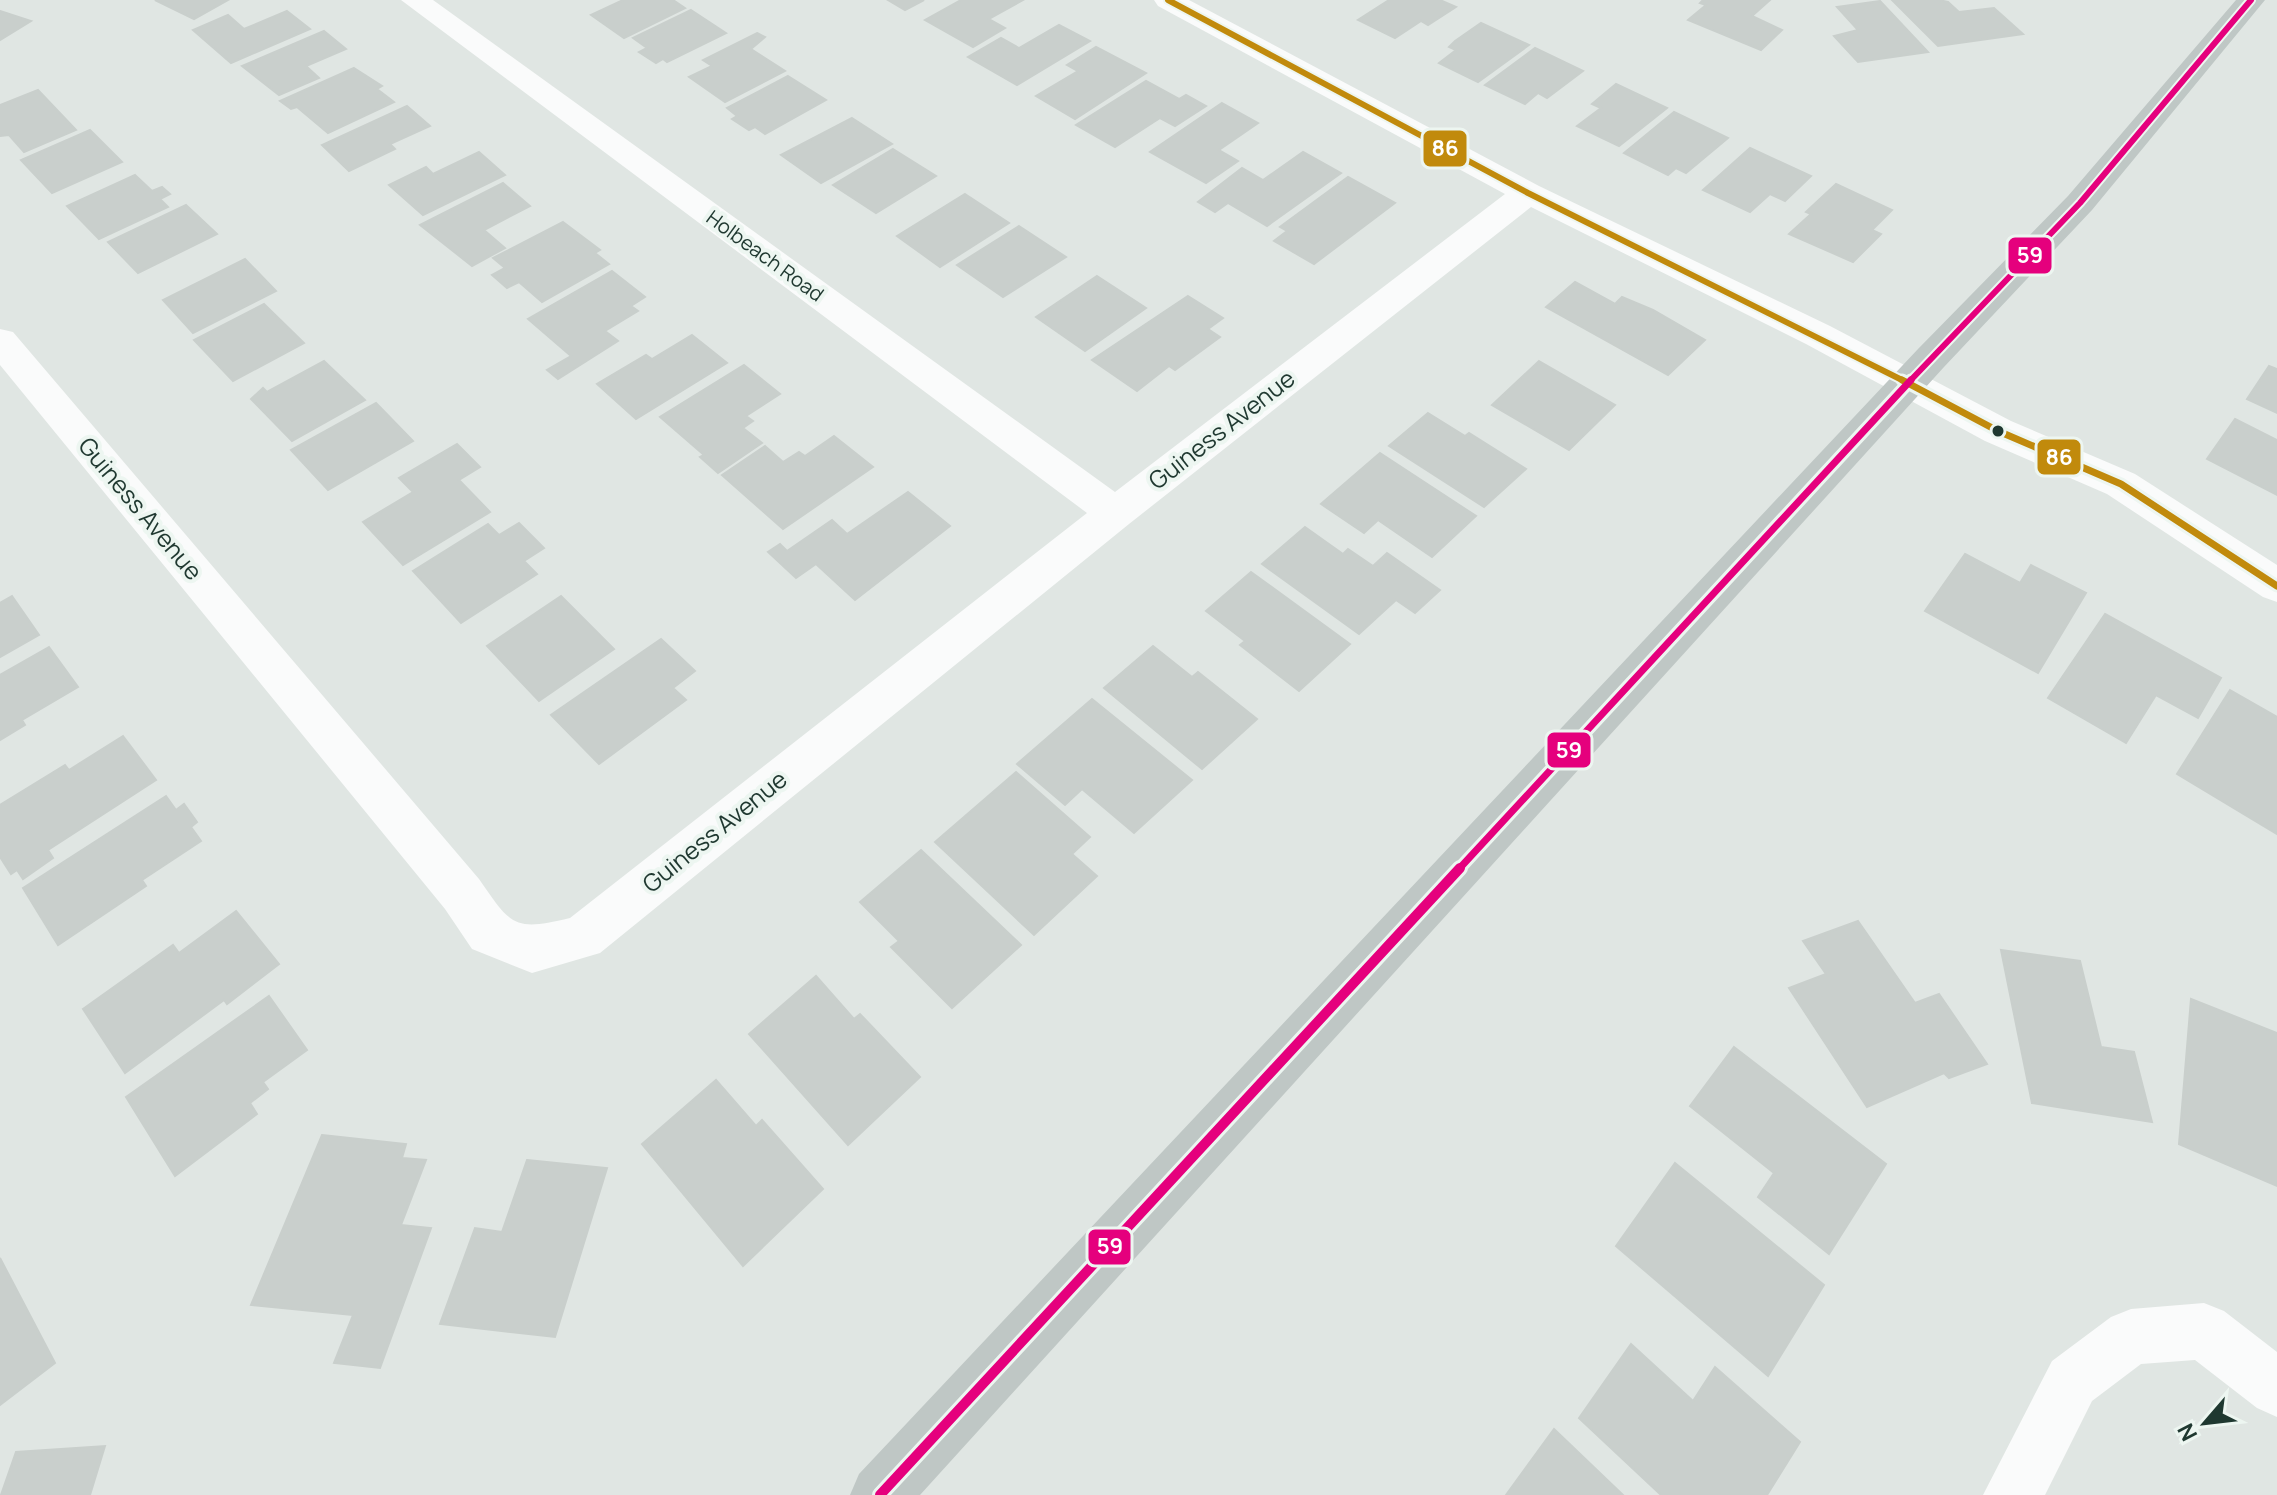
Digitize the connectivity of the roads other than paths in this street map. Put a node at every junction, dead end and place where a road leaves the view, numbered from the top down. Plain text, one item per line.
1 (415, 0) edge
2 (1168, 0) edge
3 (2251, 0) edge
4 (1528, 193) junction
5 (0, 341) edge
6 (1909, 383) junction
7 (1115, 513) junction
8 (2277, 586) edge
9 (2277, 1388) edge
10 (880, 1495) edge
11 (2013, 1495) edge

1 - 7 street, Holbeach Road
2 - 4 street
3 - 6 main road
4 - 6 street
4 - 7 street, Guiness Avenue
5 - 7 street, Guiness Avenue
6 - 8 street
6 - 10 main road
9 - 11 street

